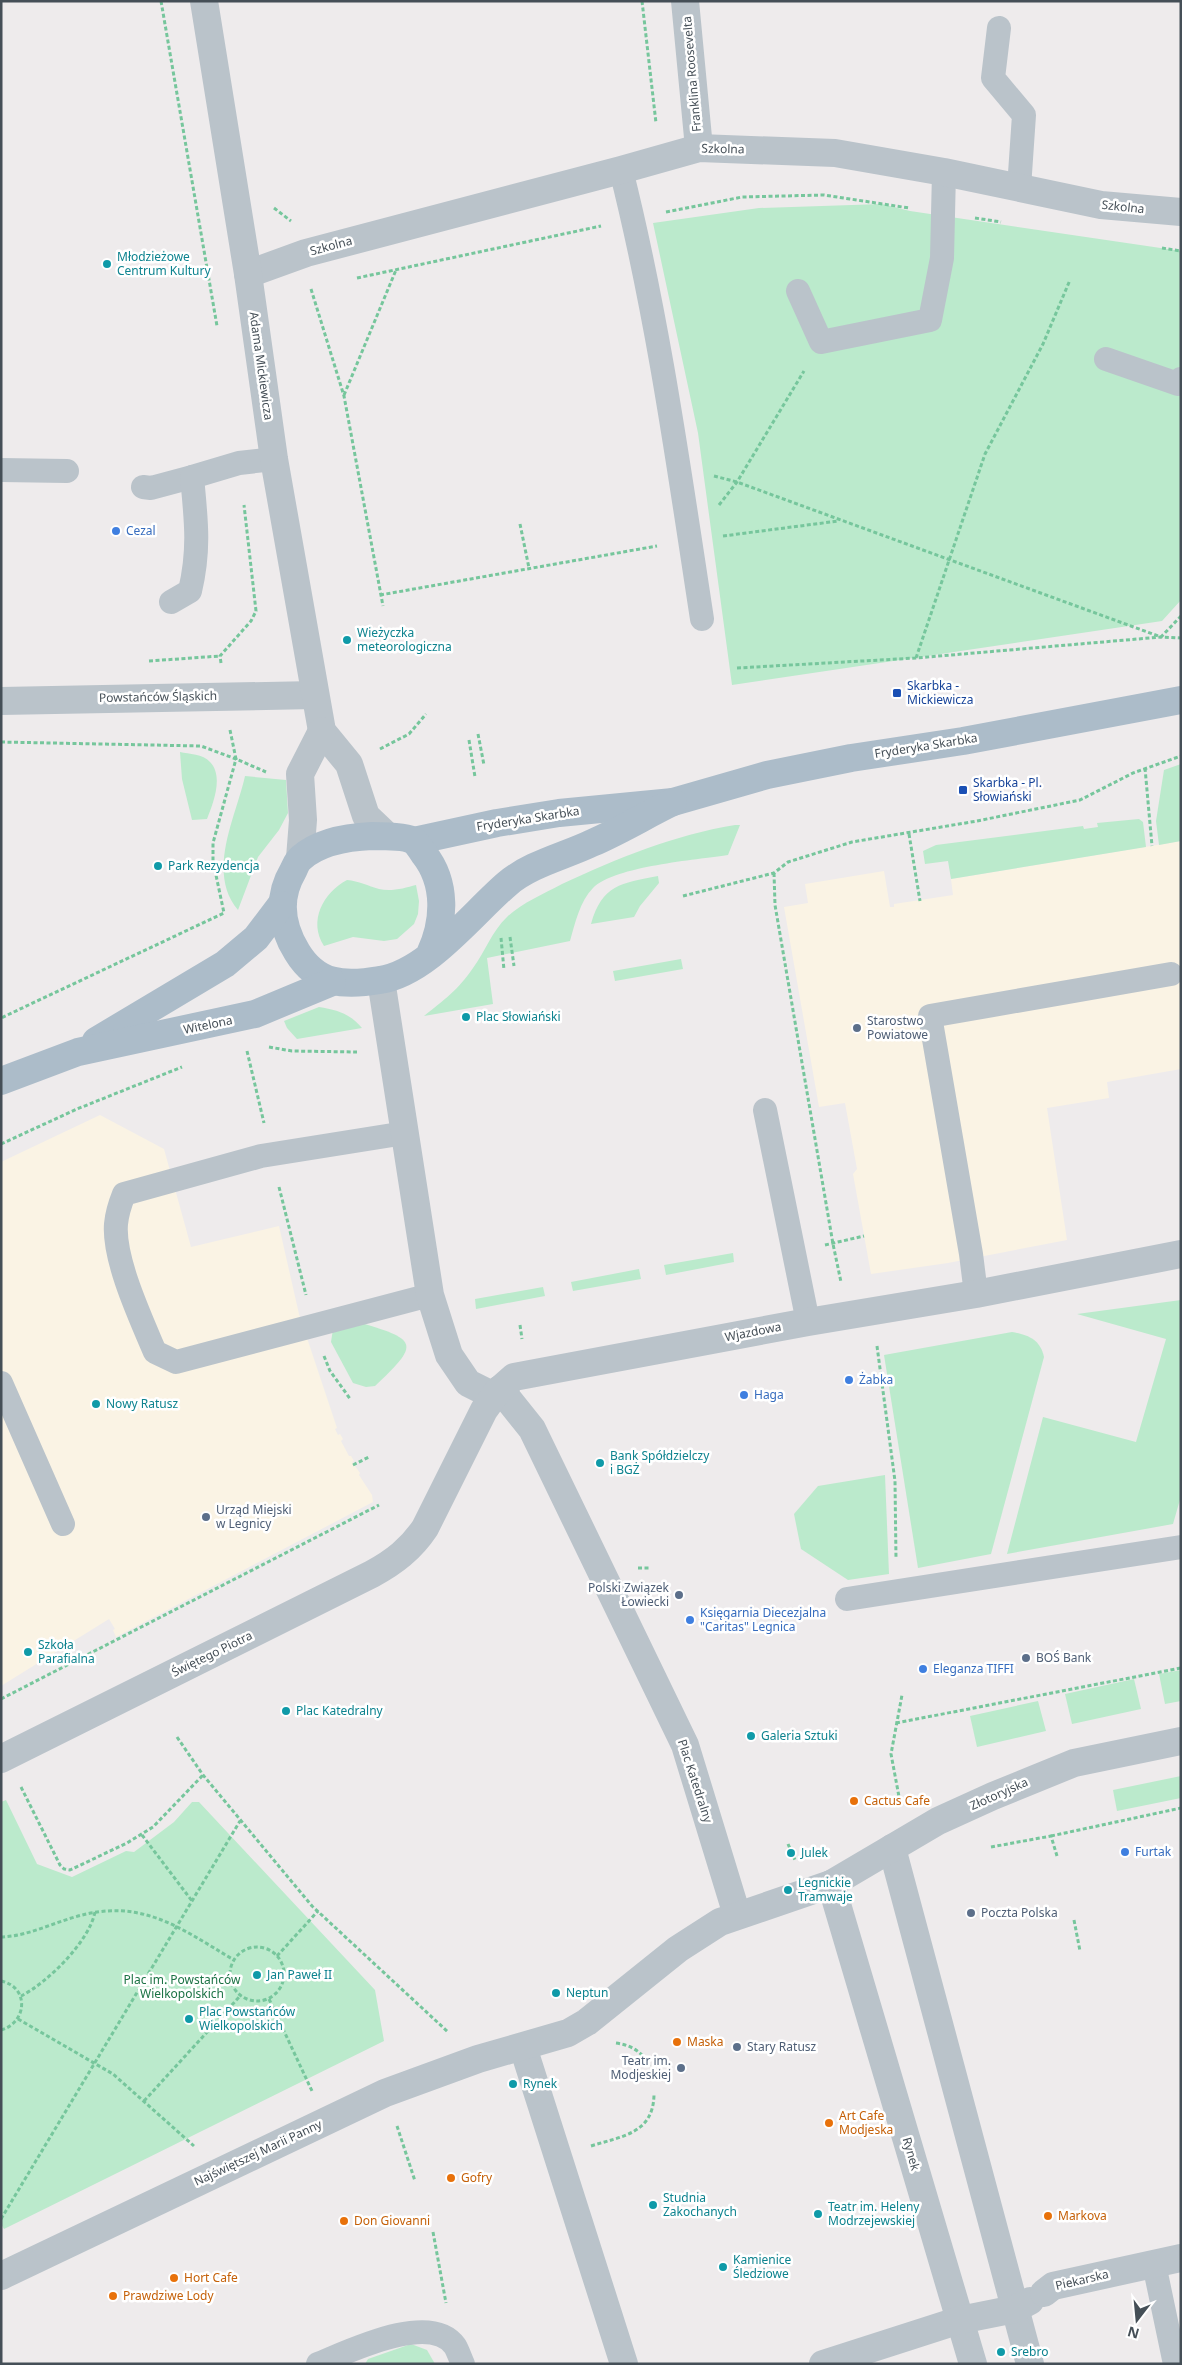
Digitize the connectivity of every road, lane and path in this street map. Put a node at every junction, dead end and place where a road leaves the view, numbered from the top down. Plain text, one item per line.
1 (161, 1) edge
2 (204, 1) edge
3 (642, 1) edge
4 (685, 1) edge
5 (999, 28) dead end
6 (656, 123) dead end
7 (698, 148) junction
8 (621, 170) junction
9 (944, 172) junction
10 (1019, 188) junction
11 (1181, 212) edge
12 (942, 213) junction
13 (633, 219) junction
14 (1008, 224) dead end
15 (1154, 246) dead end
16 (1181, 251) edge
17 (306, 253) junction
18 (396, 270) junction
19 (248, 274) junction
20 (348, 280) dead end
21 (1070, 280) dead end
22 (320, 286) dead end
23 (310, 288) junction
24 (798, 291) dead end
25 (218, 330) dead end
26 (821, 342) junction
27 (1106, 359) dead end
28 (1181, 379) edge
29 (344, 396) junction
30 (274, 459) junction
31 (239, 462) junction
32 (680, 467) junction
33 (1, 470) edge
34 (67, 471) dead end
35 (192, 477) junction
36 (737, 482) junction
37 (143, 487) dead end
38 (840, 521) junction
39 (520, 524) dead end
40 (690, 540) junction
41 (949, 560) junction
42 (528, 568) junction
43 (380, 595) junction
44 (171, 602) dead end
45 (256, 604) dead end
46 (383, 606) dead end
47 (1181, 616) edge
48 (702, 619) dead end
49 (1161, 637) junction
50 (1181, 638) edge
51 (916, 658) junction
52 (737, 668) dead end
53 (315, 695) junction
54 (1181, 700) edge
55 (1, 701) edge
56 (322, 731) junction
57 (478, 734) dead end
58 (469, 740) dead end
59 (1, 742) edge
60 (1181, 756) edge
61 (484, 765) dead end
62 (1144, 768) junction
63 (476, 778) dead end
64 (673, 802) junction
65 (910, 834) junction
66 (386, 836) junction
67 (414, 841) junction
68 (1152, 846) dead end
69 (300, 858) junction
70 (774, 873) junction
71 (683, 896) dead end
72 (920, 901) dead end
73 (281, 905) junction
74 (500, 934) dead end
75 (510, 937) dead end
76 (430, 954) junction
77 (514, 966) dead end
78 (504, 970) dead end
79 (1171, 974) dead end
80 (381, 980) junction
81 (332, 982) junction
82 (1, 1018) edge
83 (264, 1046) dead end
84 (78, 1052) junction
85 (393, 1053) junction
86 (183, 1067) dead end
87 (1, 1082) edge
88 (765, 1110) dead end
89 (405, 1133) junction
90 (1, 1144) edge
91 (864, 1236) dead end
92 (833, 1244) junction
93 (1181, 1254) edge
94 (840, 1282) dead end
95 (976, 1294) junction
96 (430, 1295) junction
97 (872, 1311) junction
98 (808, 1322) junction
99 (1, 1383) edge
100 (497, 1392) junction
101 (369, 1457) dead end
102 (354, 1464) dead end
103 (379, 1505) dead end
104 (63, 1524) dead end
105 (417, 1540) joint
106 (1181, 1547) edge
107 (896, 1592) junction
108 (847, 1599) dead end
109 (1181, 1668) edge
110 (902, 1695) dead end
111 (1, 1699) edge
112 (896, 1723) junction
113 (177, 1737) dead end
114 (1181, 1741) edge
115 (1, 1758) edge
116 (203, 1775) junction
117 (19, 1782) dead end
118 (1181, 1808) edge
119 (240, 1821) junction
120 (142, 1835) junction
121 (1051, 1836) junction
122 (900, 1843) junction
123 (788, 1844) dead end
124 (991, 1847) dead end
125 (1058, 1856) dead end
126 (796, 1863) dead end
127 (831, 1884) junction
128 (192, 1901) junction
129 (318, 1911) junction
130 (95, 1912) junction
131 (737, 1915) junction
132 (1074, 1920) dead end
133 (177, 1926) junction
134 (1, 1937) edge
135 (1080, 1951) dead end
136 (277, 1956) junction
137 (234, 1960) junction
138 (1, 1981) edge
139 (21, 1996) junction
140 (241, 1996) junction
141 (269, 1999) junction
142 (18, 2019) junction
143 (1, 2030) edge
144 (611, 2044) dead end
145 (523, 2047) junction
146 (478, 2059) junction
147 (95, 2063) junction
148 (649, 2066) dead end
149 (385, 2093) junction
150 (654, 2094) dead end
151 (144, 2101) junction
152 (326, 2121) junction
153 (628, 2134) dead end
154 (220, 2170) junction
155 (415, 2181) dead end
156 (1, 2219) edge
157 (433, 2232) dead end
158 (1181, 2258) edge
159 (1154, 2264) junction
160 (2, 2275) edge
161 (1015, 2309) junction
162 (960, 2320) junction
163 (459, 2354) edge
164 (318, 2364) edge
165 (624, 2364) edge
166 (823, 2364) edge
167 (973, 2364) edge
168 (1030, 2364) edge
169 (1175, 2364) edge

1 - 25 path
2 - 19 street, Adama Mickiewicza
3 - 6 path
4 - 7 street, Franklina Roosevelta
5 - 10 lane
7 - 8 street, Szkolna
7 - 9 street, Szkolna
8 - 13 lane
8 - 17 street, Szkolna
9 - 10 street, Szkolna
9 - 12 lane
10 - 11 street, Szkolna
12 - 13 path
12 - 14 path
12 - 26 lane
13 - 18 path
13 - 32 lane
15 - 16 path
17 - 19 street, Szkolna
17 - 23 path
18 - 20 path
18 - 29 path
19 - 30 street, Adama Mickiewicza
21 - 41 path
22 - 23 path
23 - 29 path
24 - 26 lane
26 - 36 path
27 - 28 lane
29 - 43 path
30 - 31 lane
30 - 53 street, Adama Mickiewicza
31 - 35 lane
31 - 45 path
32 - 36 path
32 - 40 lane
33 - 34 lane
35 - 37 lane
35 - 44 lane
36 - 38 path
36 - 40 path
38 - 40 path
38 - 41 path
39 - 42 path
40 - 42 path
40 - 48 lane
41 - 49 path
41 - 51 path
42 - 43 path
43 - 46 path
47 - 49 path
49 - 50 path
49 - 51 path
51 - 52 path
53 - 55 street, Powstańców Śląskich
53 - 56 street, Adama Mickiewicza
54 - 64 main road, Fryderyka Skarbka
56 - 66 street, Adama Mickiewicza
56 - 69 street
57 - 61 path
58 - 63 path
59 - 82 path
60 - 62 path
62 - 65 path
62 - 68 path
64 - 67 main road, Fryderyka Skarbka
64 - 76 main road, Fryderyka Skarbka
65 - 70 path
65 - 72 path
66 - 67 main road
66 - 69 main road
67 - 76 main road
69 - 73 main road
70 - 71 path
70 - 92 path
73 - 81 main road
73 - 84 main road, Witelona
74 - 78 path
75 - 77 path
76 - 80 main road
79 - 95 lane
80 - 81 main road
80 - 85 street
81 - 84 main road, Witelona
83 - 85 path
84 - 87 main road, Witelona
85 - 89 street
86 - 90 path
88 - 98 lane
89 - 96 street
89 - 96 lane
91 - 92 path
92 - 94 path
93 - 95 street, Wjazdowa
95 - 97 street, Wjazdowa
96 - 100 street
97 - 98 street, Wjazdowa
97 - 107 path
98 - 100 street, Wjazdowa
99 - 104 lane
100 - 105 street, Wjazdowa
100 - 131 street, Plac Katedralny
101 - 102 path
103 - 111 path
105 - 115 street, Świętego Piotra
106 - 107 lane
107 - 108 lane
109 - 112 path
110 - 112 path
112 - 122 path
113 - 116 path
114 - 122 street, Złotoryjska
116 - 119 path
116 - 120 path
117 - 120 path
118 - 121 path
119 - 128 path
119 - 129 path
120 - 128 path
121 - 124 path
121 - 125 path
122 - 127 street, Złotoryjska
122 - 161 street
123 - 126 path
127 - 131 street
127 - 162 street, Rynek
128 - 133 path
129 - 136 path
129 - 146 path
130 - 133 path
130 - 134 path
130 - 139 path
131 - 145 street
132 - 135 path
133 - 137 path
133 - 147 path
136 - 137 path
136 - 141 path
137 - 140 path
138 - 139 path
139 - 142 path
140 - 141 path
140 - 151 path
141 - 152 path
142 - 143 path
142 - 147 path
144 - 148 path
145 - 146 street, Najświętszej Marii Panny
145 - 165 street
146 - 149 street, Najświętszej Marii Panny
147 - 151 path
147 - 156 path
149 - 152 street, Najświętszej Marii Panny
149 - 155 path
150 - 153 path
151 - 154 path
152 - 154 street, Najświętszej Marii Panny
154 - 160 street, Najświętszej Marii Panny
157 - 163 path
158 - 159 street, Piekarska
159 - 161 street, Piekarska
159 - 169 lane
161 - 162 street, Piekarska
161 - 168 street
162 - 166 street, Piekarska
162 - 167 street, Rynek
163 - 164 lane

